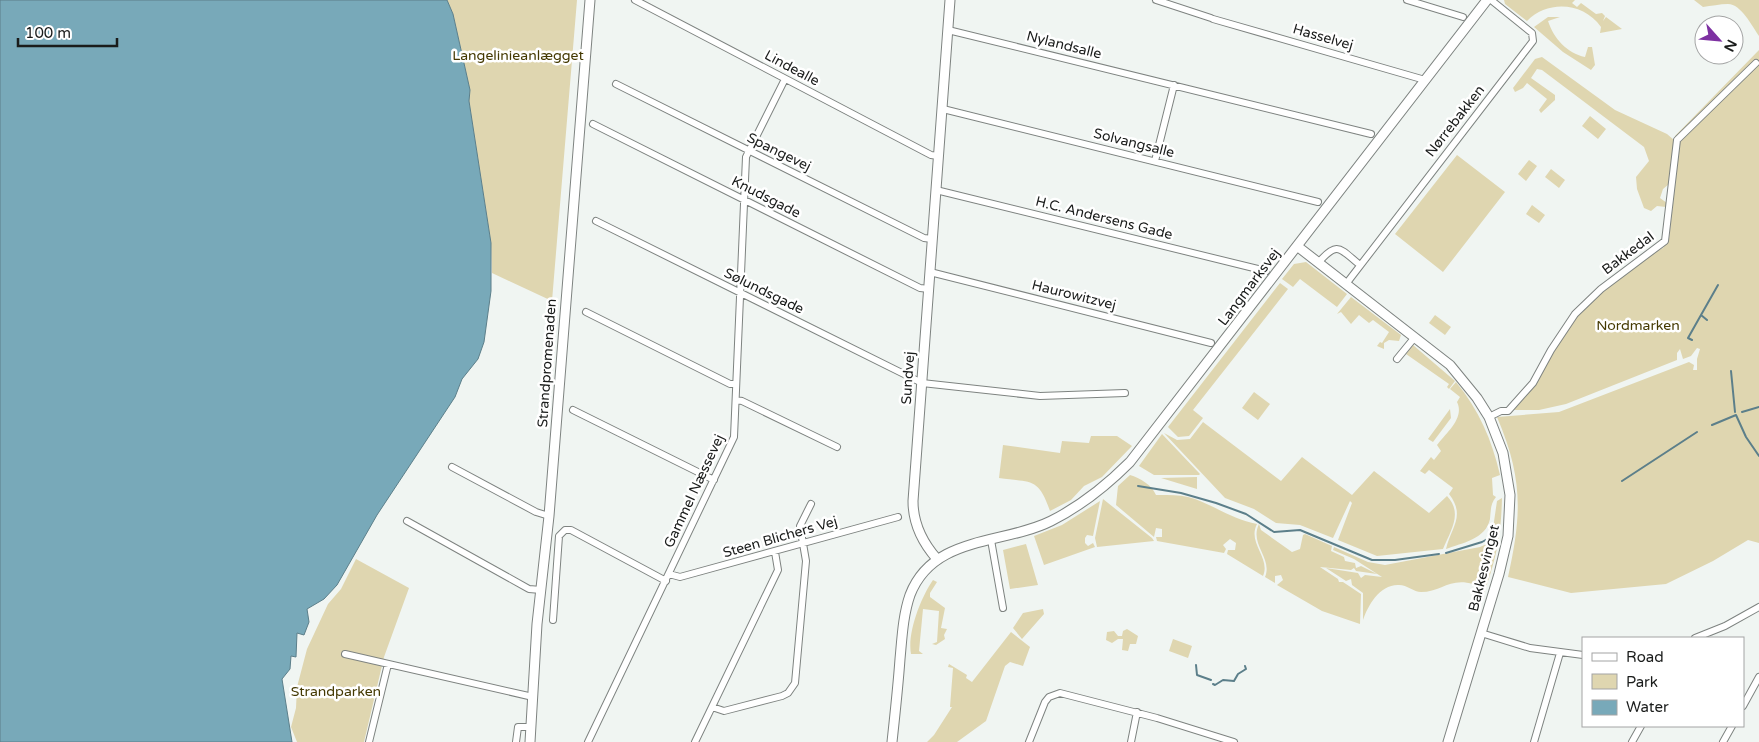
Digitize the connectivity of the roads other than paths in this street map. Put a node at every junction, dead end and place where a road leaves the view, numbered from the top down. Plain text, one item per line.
1 (590, 0) edge
2 (634, 0) edge
3 (950, 0) edge
4 (1156, 0) edge
5 (1407, 0) edge
6 (1489, 0) edge
7 (1463, 17) dead end
8 (948, 30) junction
9 (1756, 63) dead end
10 (785, 79) junction
11 (1425, 80) junction
12 (616, 84) dead end
13 (1174, 84) junction
14 (942, 109) junction
15 (593, 124) dead end
16 (1371, 134) dead end
17 (748, 150) junction
18 (938, 156) junction
19 (1155, 162) junction
20 (936, 190) junction
21 (745, 200) junction
22 (1318, 202) dead end
23 (596, 221) dead end
24 (932, 239) junction
25 (1297, 246) junction
26 (1318, 262) junction
27 (1360, 265) junction
28 (1266, 271) dead end
29 (930, 272) junction
30 (1346, 284) junction
31 (929, 289) junction
32 (740, 293) junction
33 (586, 312) dead end
34 (1415, 337) junction
35 (1212, 343) dead end
36 (1397, 360) dead end
37 (922, 383) junction
38 (736, 384) junction
39 (1125, 393) dead end
40 (736, 400) junction
41 (573, 410) dead end
42 (1489, 417) junction
43 (837, 447) dead end
44 (452, 467) dead end
45 (714, 480) junction
46 (811, 504) dead end
47 (549, 516) junction
48 (898, 517) dead end
49 (407, 521) dead end
50 (991, 540) junction
51 (804, 544) junction
52 (775, 552) junction
53 (937, 559) junction
54 (669, 574) junction
55 (666, 581) junction
56 (541, 590) junction
57 (1759, 607) edge
58 (1003, 608) dead end
59 (553, 620) dead end
60 (1481, 633) junction
61 (1698, 637) edge
62 (1560, 653) junction
63 (345, 654) dead end
64 (1582, 655) edge
65 (388, 664) junction
66 (1759, 677) edge
67 (533, 697) junction
68 (1744, 704) edge
69 (712, 707) junction
70 (1137, 712) junction
71 (531, 727) junction
72 (1640, 727) edge
73 (1731, 727) edge
74 (370, 742) edge
75 (516, 742) edge
76 (530, 742) edge
77 (588, 742) edge
78 (695, 742) edge
79 (892, 742) edge
80 (1029, 742) edge
81 (1131, 742) edge
82 (1234, 742) edge
83 (1448, 742) edge
84 (1534, 742) edge
85 (1632, 742) edge
86 (1722, 742) edge

1 - 47 street, Strandpromenaden
2 - 10 street, Lindealle
3 - 8 street, Sundvej
4 - 11 street, Hasselvej
5 - 7 street
6 - 11 street, Langmarksvej
6 - 27 street, Nørrebakken
8 - 13 street, Nylandsalle
8 - 14 street, Sundvej
9 - 42 street, Bakkedal
10 - 17 street
10 - 18 street, Lindealle
11 - 25 street, Langmarksvej
12 - 17 street, Spangevej
13 - 16 street, Nylandsalle
13 - 19 street
14 - 18 street, Sundvej
14 - 19 street, Solvangsalle
15 - 21 street, Knudsgade
17 - 21 street, Gammel Næssevej
17 - 24 street, Spangevej
18 - 20 street, Sundvej
19 - 22 street, Solvangsalle
20 - 24 street, Sundvej
20 - 28 street, H.C. Andersens Gade
21 - 31 street, Knudsgade
21 - 32 street, Gammel Næssevej
23 - 32 street, Sølundsgade
24 - 29 street, Sundvej
25 - 26 street, Bakkesvinget
25 - 50 street, Langmarksvej
26 - 27 street
26 - 30 street, Bakkesvinget
27 - 30 street, Nørrebakken
29 - 31 street, Sundvej
29 - 35 street, Haurowitzvej
30 - 34 street, Bakkesvinget
31 - 37 street, Sundvej
32 - 37 street, Sølundsgade
32 - 38 street, Gammel Næssevej
33 - 38 street
34 - 36 street
34 - 42 street, Bakkesvinget
37 - 39 street
37 - 53 street, Sundvej
38 - 40 street, Gammel Næssevej
40 - 43 street
40 - 45 street, Gammel Næssevej
41 - 45 street
42 - 60 street, Bakkesvinget
44 - 47 street
45 - 54 street, Gammel Næssevej
46 - 51 street
47 - 56 street, Strandpromenaden
48 - 51 street, Steen Blichers Vej
49 - 56 street
50 - 53 street, Langmarksvej
50 - 58 street
51 - 52 street, Steen Blichers Vej
51 - 69 street
52 - 54 street, Steen Blichers Vej
52 - 69 street
53 - 79 street
54 - 55 street, Gammel Næssevej
55 - 59 street
55 - 77 street, Gammel Næssevej
56 - 67 street, Strandpromenaden
57 - 61 street
60 - 62 street
60 - 83 street, Bakkesvinget
62 - 64 street
62 - 84 street
63 - 65 street
65 - 67 street
65 - 74 street
66 - 68 street
67 - 71 street, Strandpromenaden
69 - 78 street
70 - 80 street
70 - 81 street
70 - 82 street
71 - 75 street
71 - 76 street, Strandpromenaden
72 - 85 street
73 - 86 street

